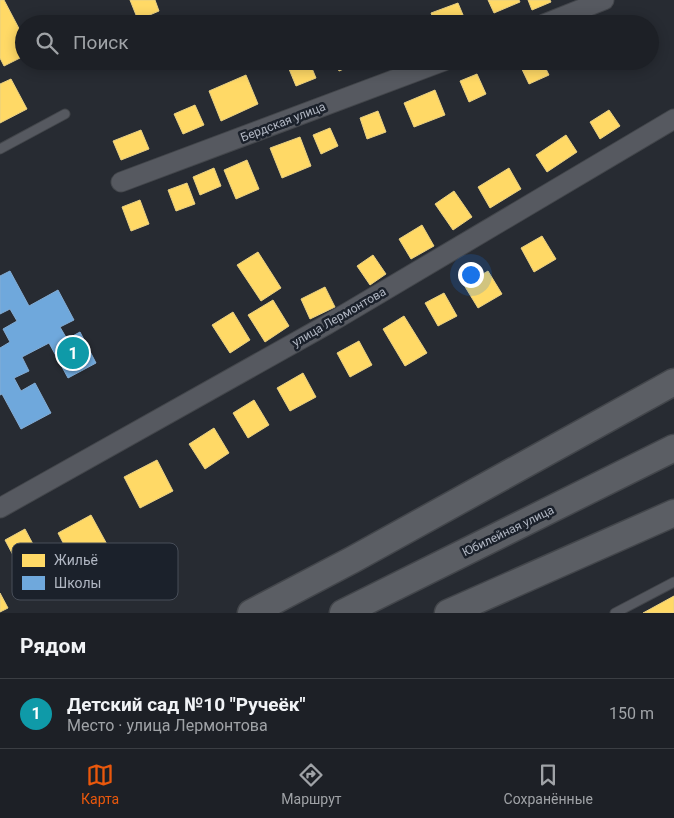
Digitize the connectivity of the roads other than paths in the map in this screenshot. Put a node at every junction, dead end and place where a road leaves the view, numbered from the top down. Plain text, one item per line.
1 (604, 0) edge
2 (566, 15) edge
3 (420, 70) edge
4 (65, 114) dead end
5 (674, 119) edge
6 (0, 149) edge
7 (121, 182) dead end
8 (674, 382) edge
9 (674, 448) edge
10 (0, 508) edge
11 (674, 513) edge
12 (674, 582) edge
13 (458, 611) edge
14 (251, 613) edge
15 (343, 613) edge
16 (615, 613) edge

1 - 2 street
3 - 7 street, Бердская улица
4 - 6 lane
5 - 10 street, улица Лермонтова
8 - 14 main road
9 - 15 main road, Юбилейная улица
11 - 13 main road
12 - 16 lane

